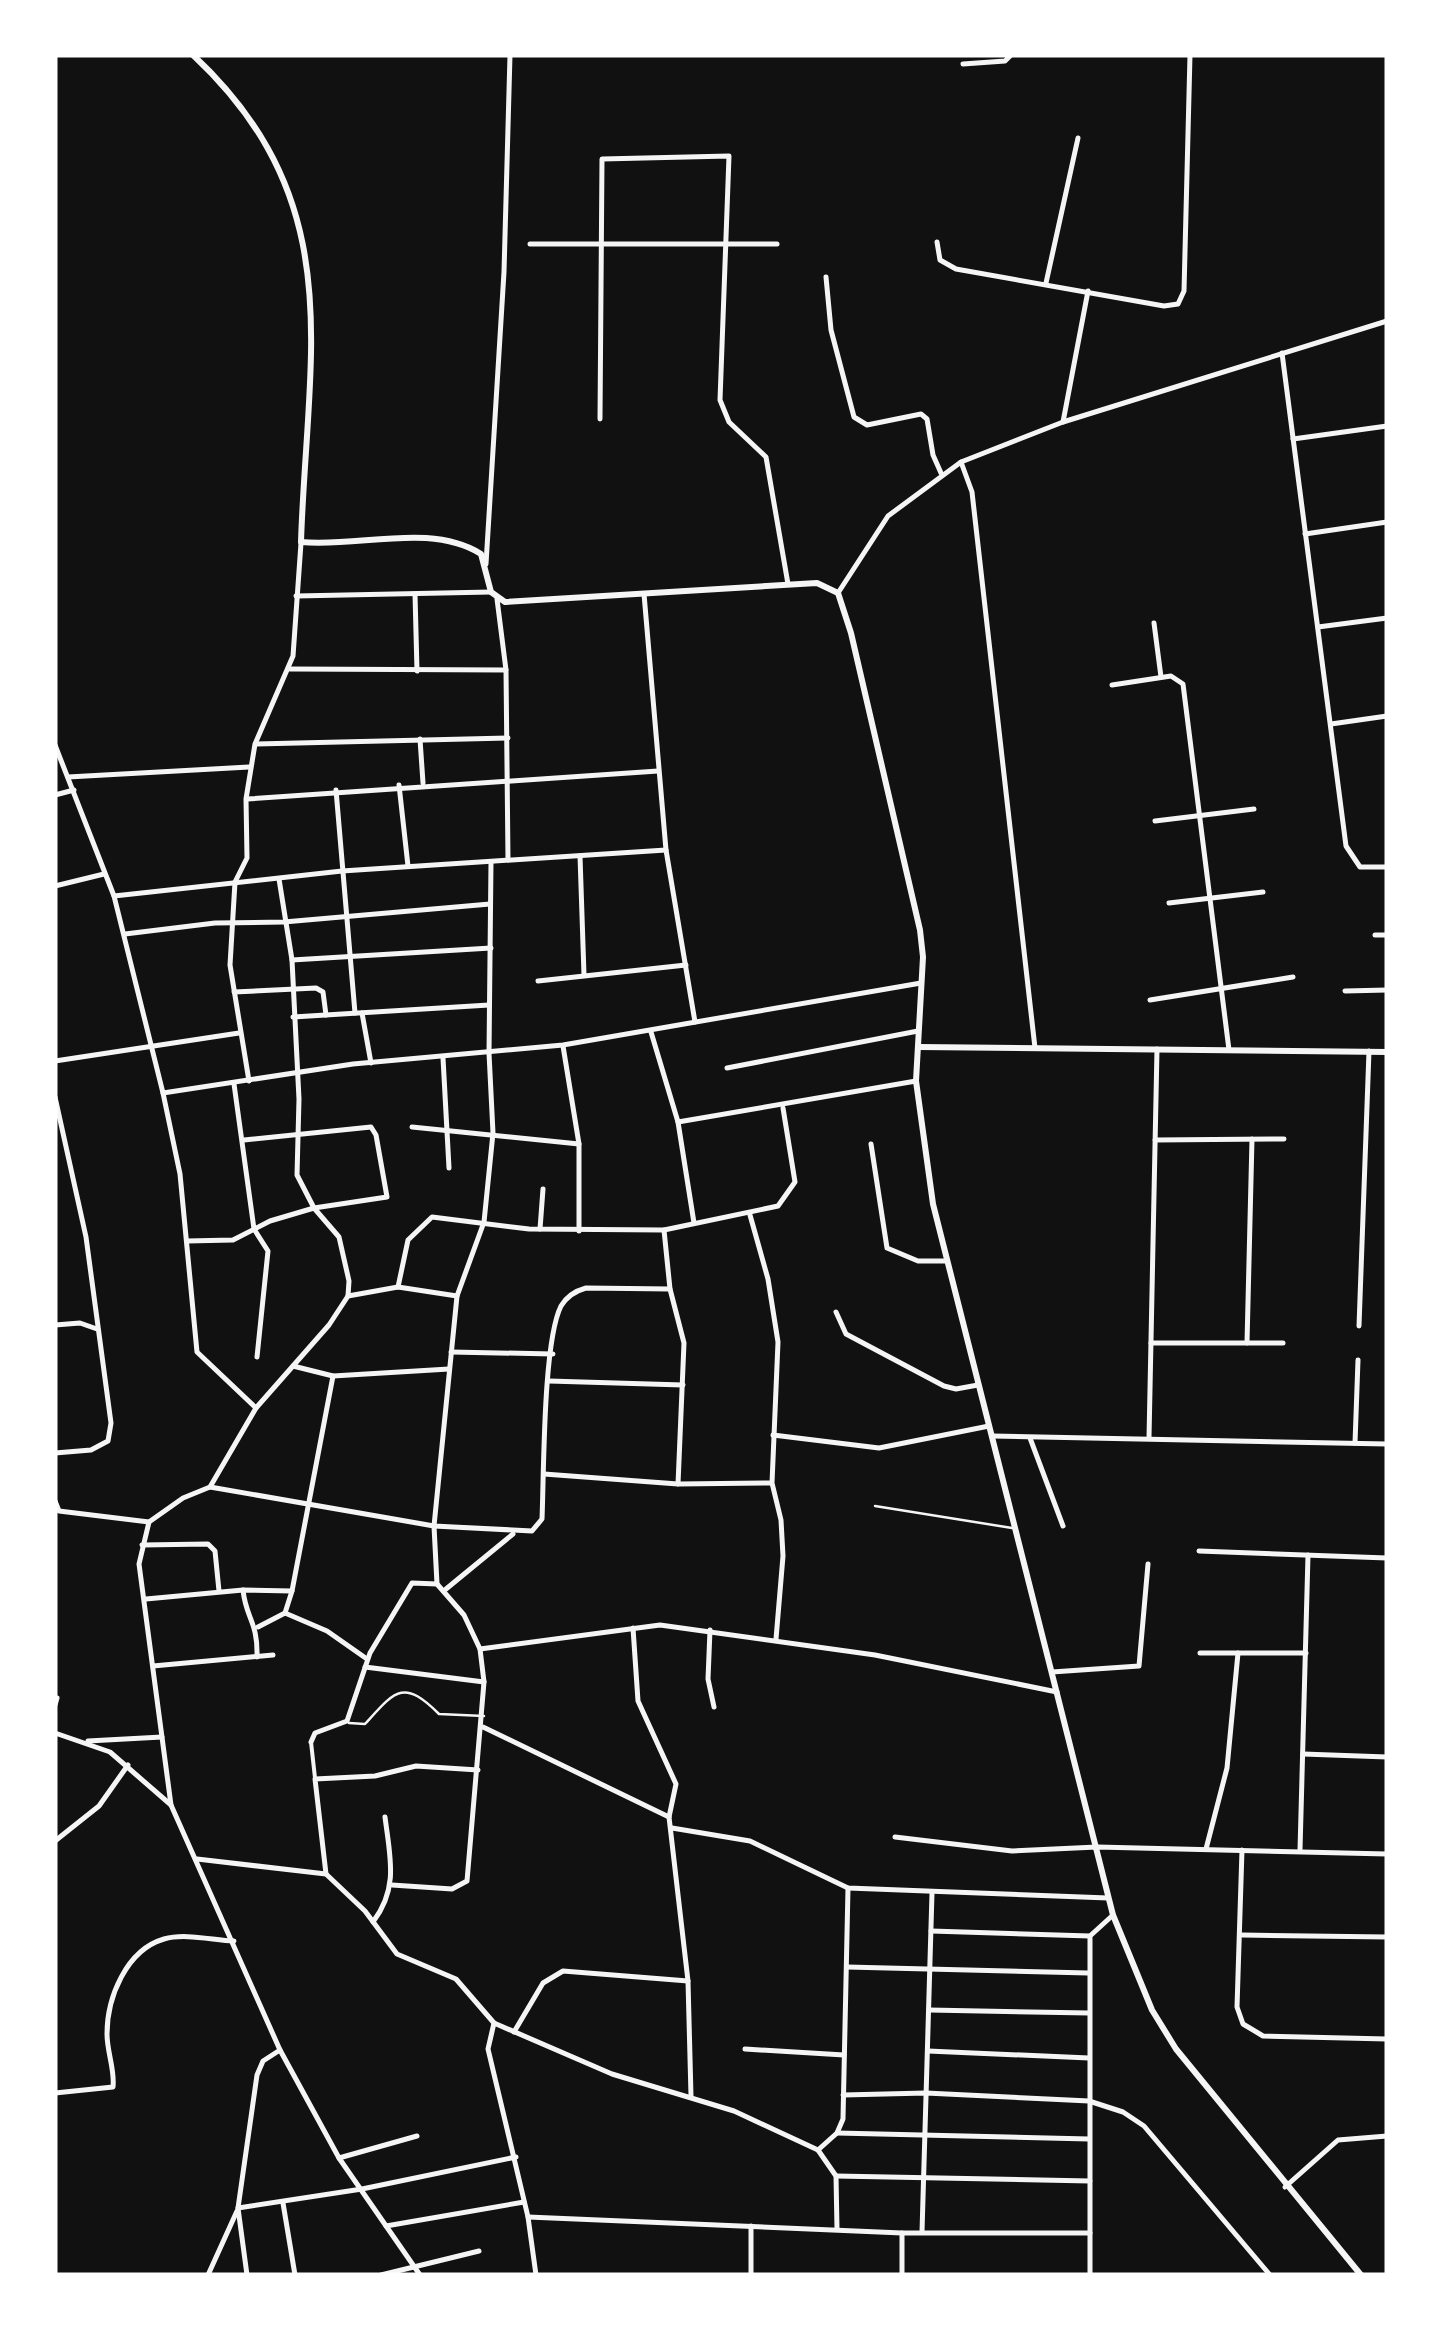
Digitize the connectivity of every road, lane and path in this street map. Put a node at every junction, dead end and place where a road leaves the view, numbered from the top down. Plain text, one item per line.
1 (193, 55) edge
2 (510, 55) edge
3 (1011, 55) edge
4 (1190, 55) edge
5 (962, 64) dead end
6 (1078, 138) dead end
7 (936, 242) dead end
8 (530, 244) dead end
9 (727, 244) junction
10 (776, 244) dead end
11 (600, 245) junction
12 (826, 277) dead end
13 (1046, 282) junction
14 (1088, 291) junction
15 (1387, 321) edge
16 (1282, 354) junction
17 (600, 420) dead end
18 (1064, 422) junction
19 (1387, 426) edge
20 (1293, 439) junction
21 (961, 462) junction
22 (941, 473) junction
23 (1387, 522) edge
24 (1306, 534) junction
25 (301, 542) junction
26 (486, 564) junction
27 (788, 584) junction
28 (491, 592) junction
29 (838, 592) junction
30 (415, 594) junction
31 (644, 594) junction
32 (296, 596) junction
33 (497, 600) junction
34 (1387, 618) edge
35 (1154, 623) dead end
36 (1318, 628) junction
37 (290, 668) junction
38 (506, 670) junction
39 (417, 671) junction
40 (1161, 677) junction
41 (1112, 685) dead end
42 (1387, 716) edge
43 (1330, 724) junction
44 (508, 738) junction
45 (420, 739) junction
46 (255, 744) junction
47 (55, 745) edge
48 (250, 767) junction
49 (658, 770) junction
50 (68, 776) junction
51 (508, 779) junction
52 (423, 783) junction
53 (400, 785) junction
54 (74, 790) junction
55 (336, 790) junction
56 (55, 795) edge
57 (246, 798) junction
58 (1254, 809) dead end
59 (1199, 816) junction
60 (1155, 822) dead end
61 (666, 850) junction
62 (580, 856) junction
63 (508, 860) junction
64 (492, 862) junction
65 (408, 866) junction
66 (1387, 867) edge
67 (342, 871) junction
68 (104, 874) junction
69 (278, 879) junction
70 (235, 882) junction
71 (55, 886) edge
72 (1263, 892) dead end
73 (114, 896) junction
74 (1210, 898) junction
75 (1170, 903) dead end
76 (490, 904) junction
77 (349, 917) junction
78 (284, 922) junction
79 (232, 923) junction
80 (126, 934) junction
81 (1375, 935) dead end
82 (1387, 935) edge
83 (491, 948) junction
84 (352, 955) junction
85 (292, 960) junction
86 (686, 965) junction
87 (584, 975) junction
88 (1293, 977) dead end
89 (538, 980) dead end
90 (921, 983) junction
91 (292, 988) junction
92 (1222, 989) junction
93 (1387, 990) edge
94 (1345, 991) dead end
95 (234, 992) junction
96 (1150, 1000) dead end
97 (489, 1005) junction
98 (359, 1013) junction
99 (326, 1015) junction
100 (292, 1017) junction
101 (696, 1022) junction
102 (651, 1032) junction
103 (918, 1032) junction
104 (239, 1033) junction
105 (563, 1045) junction
106 (148, 1046) junction
107 (919, 1048) junction
108 (1035, 1048) junction
109 (1157, 1049) junction
110 (1230, 1050) junction
111 (1369, 1051) junction
112 (1387, 1052) edge
113 (488, 1053) junction
114 (444, 1058) junction
115 (55, 1061) edge
116 (371, 1063) junction
117 (727, 1068) dead end
118 (298, 1073) junction
119 (249, 1081) junction
120 (916, 1081) junction
121 (234, 1084) junction
122 (163, 1093) junction
123 (55, 1097) edge
124 (783, 1108) junction
125 (678, 1122) junction
126 (412, 1127) dead end
127 (445, 1129) junction
128 (299, 1132) junction
129 (493, 1132) junction
130 (1252, 1139) junction
131 (1284, 1139) dead end
132 (244, 1140) junction
133 (1155, 1140) junction
134 (579, 1144) junction
135 (871, 1144) dead end
136 (449, 1168) dead end
137 (543, 1189) dead end
138 (314, 1208) junction
139 (750, 1215) junction
140 (484, 1222) junction
141 (694, 1224) junction
142 (540, 1229) junction
143 (254, 1230) junction
144 (664, 1230) junction
145 (578, 1231) junction
146 (187, 1241) junction
147 (946, 1262) junction
148 (398, 1287) junction
149 (670, 1289) junction
150 (348, 1296) junction
151 (457, 1296) junction
152 (836, 1312) dead end
153 (55, 1326) edge
154 (1359, 1326) dead end
155 (97, 1329) junction
156 (1151, 1343) junction
157 (1246, 1343) junction
158 (1283, 1343) dead end
159 (451, 1352) junction
160 (553, 1354) junction
161 (257, 1358) dead end
162 (1358, 1360) dead end
163 (292, 1366) junction
164 (449, 1369) junction
165 (333, 1376) junction
166 (549, 1381) junction
167 (683, 1385) junction
168 (978, 1385) junction
169 (256, 1408) junction
170 (990, 1426) junction
171 (773, 1436) junction
172 (992, 1436) junction
173 (1030, 1438) junction
174 (1149, 1438) junction
175 (1355, 1444) junction
176 (1387, 1444) edge
177 (55, 1453) edge
178 (544, 1474) junction
179 (678, 1484) junction
180 (772, 1484) junction
181 (210, 1487) junction
182 (55, 1501) edge
183 (306, 1501) junction
184 (874, 1506) dead end
185 (57, 1512) edge
186 (149, 1522) junction
187 (434, 1526) junction
188 (1063, 1526) dead end
189 (1012, 1528) junction
190 (516, 1532) junction
191 (142, 1545) junction
192 (1200, 1551) dead end
193 (1308, 1555) junction
194 (1387, 1558) edge
195 (1148, 1564) dead end
196 (438, 1584) junction
197 (446, 1589) junction
198 (243, 1590) junction
199 (218, 1591) junction
200 (292, 1591) junction
201 (146, 1599) junction
202 (285, 1613) junction
203 (258, 1627) junction
204 (633, 1628) junction
205 (710, 1630) junction
206 (776, 1639) junction
207 (480, 1649) junction
208 (1200, 1653) dead end
209 (1238, 1653) junction
210 (1306, 1654) junction
211 (272, 1656) dead end
212 (257, 1657) junction
213 (366, 1663) junction
214 (153, 1666) junction
215 (1052, 1672) junction
216 (484, 1682) junction
217 (1058, 1692) junction
218 (714, 1706) dead end
219 (484, 1716) junction
220 (347, 1721) junction
221 (483, 1727) junction
222 (55, 1733) edge
223 (162, 1736) junction
224 (85, 1741) junction
225 (312, 1742) joint
226 (1303, 1754) junction
227 (1387, 1758) edge
228 (128, 1765) junction
229 (478, 1770) junction
230 (315, 1779) junction
231 (172, 1805) junction
232 (385, 1817) dead end
233 (670, 1817) junction
234 (672, 1828) junction
235 (895, 1837) dead end
236 (55, 1842) edge
237 (1097, 1846) junction
238 (1206, 1849) junction
239 (1242, 1850) junction
240 (1300, 1850) junction
241 (1387, 1854) edge
242 (198, 1859) junction
243 (326, 1874) junction
244 (392, 1886) junction
245 (848, 1888) junction
246 (932, 1893) junction
247 (1108, 1898) junction
248 (1113, 1916) junction
249 (373, 1922) junction
250 (931, 1931) junction
251 (1090, 1936) junction
252 (1242, 1936) junction
253 (1387, 1937) edge
254 (234, 1942) junction
255 (847, 1967) junction
256 (930, 1970) junction
257 (1088, 1973) junction
258 (688, 1982) junction
259 (929, 2010) junction
260 (1089, 2014) junction
261 (494, 2023) junction
262 (514, 2032) junction
263 (1387, 2039) edge
264 (280, 2050) junction
265 (745, 2050) dead end
266 (928, 2050) junction
267 (844, 2055) junction
268 (1089, 2058) junction
269 (55, 2093) edge
270 (926, 2093) junction
271 (842, 2094) junction
272 (691, 2096) junction
273 (1089, 2100) junction
274 (837, 2133) junction
275 (925, 2135) junction
276 (417, 2136) dead end
277 (1387, 2136) edge
278 (1089, 2139) junction
279 (818, 2150) junction
280 (516, 2157) junction
281 (339, 2158) junction
282 (836, 2176) junction
283 (924, 2178) junction
284 (1090, 2180) junction
285 (1284, 2187) junction
286 (362, 2189) junction
287 (524, 2202) junction
288 (284, 2203) junction
289 (238, 2208) junction
290 (528, 2217) junction
291 (386, 2226) junction
292 (751, 2226) junction
293 (837, 2229) junction
294 (922, 2232) junction
295 (1090, 2232) junction
296 (902, 2233) junction
297 (479, 2252) dead end
298 (416, 2273) edge
299 (208, 2275) edge
300 (247, 2275) edge
301 (295, 2275) edge
302 (382, 2275) edge
303 (536, 2275) edge
304 (750, 2275) edge
305 (902, 2275) edge
306 (1090, 2275) edge
307 (1270, 2275) edge
308 (1361, 2275) edge

1 - 25 street
2 - 26 street
3 - 5 street
4 - 14 street
6 - 13 street
7 - 13 street
8 - 11 street
9 - 10 street
9 - 11 street
9 - 11 street
9 - 27 street
11 - 17 street
12 - 22 street
13 - 14 street
14 - 18 street
15 - 16 street
16 - 18 street
16 - 20 street
18 - 21 street
19 - 20 street
20 - 24 street
21 - 22 street
21 - 108 street
22 - 29 street
23 - 24 street
24 - 36 street
25 - 26 street
25 - 32 street
26 - 28 street
27 - 29 street
27 - 31 street
28 - 30 street
28 - 33 street
29 - 90 street
30 - 32 street
30 - 39 street
31 - 33 street
31 - 49 street
32 - 37 street
33 - 38 street
34 - 36 street
35 - 40 street
36 - 43 street
37 - 39 street
37 - 46 street
38 - 39 street
38 - 44 street
40 - 41 street
40 - 59 street
42 - 43 street
43 - 66 street
44 - 45 street
44 - 51 street
45 - 46 street
45 - 52 street
46 - 48 street
47 - 50 street
48 - 50 street
48 - 57 street
49 - 51 street
49 - 61 street
50 - 54 street
51 - 52 street
51 - 63 street
52 - 53 street
53 - 55 street
53 - 65 street
54 - 56 street
54 - 68 street
55 - 57 street
55 - 67 street
57 - 70 street
58 - 59 street
59 - 60 street
59 - 74 street
61 - 62 street
61 - 86 street
62 - 63 street
62 - 87 street
63 - 64 street
64 - 65 street
64 - 76 street
65 - 67 street
67 - 69 street
67 - 77 street
68 - 71 street
68 - 73 street
69 - 70 street
69 - 78 street
70 - 73 street
70 - 79 street
72 - 74 street
73 - 80 street
74 - 75 street
74 - 92 street
76 - 77 street
76 - 83 street
77 - 78 street
77 - 84 street
78 - 79 street
78 - 85 street
79 - 80 street
79 - 95 street
80 - 106 street
81 - 82 street
83 - 84 street
83 - 97 street
84 - 85 street
84 - 98 street
85 - 91 street
86 - 87 street
86 - 101 street
87 - 89 street
88 - 92 street
90 - 101 street
90 - 103 street
91 - 95 street
91 - 99 street
91 - 100 street
92 - 96 street
92 - 110 street
93 - 94 street
95 - 104 street
97 - 98 street
97 - 113 street
98 - 99 street
98 - 116 street
99 - 100 street
100 - 118 street
101 - 102 street
102 - 105 street
102 - 125 street
103 - 107 street
103 - 117 street
104 - 106 street
104 - 119 street
105 - 113 street
105 - 134 street
106 - 115 street
106 - 122 street
107 - 108 street
107 - 120 street
108 - 109 street
109 - 110 street
109 - 133 street
110 - 111 street
111 - 112 street
111 - 154 street
113 - 114 street
113 - 129 street
114 - 116 street
114 - 127 street
116 - 118 street
118 - 119 street
118 - 128 street
119 - 121 street
120 - 124 street
120 - 147 street
121 - 122 street
121 - 132 street
122 - 146 street
123 - 155 street
124 - 125 street
124 - 139 street
125 - 141 street
126 - 127 street
127 - 129 street
127 - 136 street
128 - 132 street
128 - 138 street
128 - 138 street
129 - 134 street
129 - 140 street
130 - 131 street
130 - 133 street
130 - 157 street
132 - 143 street
133 - 156 street
134 - 145 street
135 - 147 street
137 - 142 street
138 - 143 street
138 - 150 street
139 - 141 street
139 - 171 street
140 - 142 street
140 - 148 street
140 - 151 street
141 - 144 street
142 - 145 street
143 - 146 street
143 - 161 street
144 - 145 street
144 - 149 street
146 - 169 street
147 - 168 street
148 - 150 street
148 - 151 street
149 - 160 street
149 - 167 street
150 - 163 street
151 - 159 street
152 - 168 street
153 - 155 street
155 - 177 street
156 - 157 street
156 - 174 street
157 - 158 street
159 - 160 street
159 - 164 street
160 - 166 street
162 - 175 street
163 - 165 street
163 - 169 street
164 - 165 street
164 - 187 street
165 - 183 street
166 - 167 street
166 - 178 street
167 - 179 street
168 - 170 street
169 - 181 street
170 - 171 street
170 - 172 street
171 - 180 street
172 - 173 street
172 - 189 street
173 - 174 street
173 - 188 street
174 - 175 street
175 - 176 street
178 - 179 street
178 - 190 street
179 - 180 street
180 - 206 street
181 - 183 street
181 - 186 street
182 - 185 street
183 - 187 street
183 - 200 street
184 - 189 lane
185 - 186 street
186 - 191 street
187 - 190 street
187 - 196 street
189 - 215 street
190 - 197 street
191 - 199 street
191 - 201 street
192 - 193 street
193 - 194 street
193 - 210 street
195 - 215 street
196 - 197 street
196 - 213 street
197 - 207 street
198 - 199 street
198 - 200 street
198 - 203 street
199 - 201 street
200 - 202 street
201 - 214 street
202 - 203 street
202 - 213 street
203 - 212 street
204 - 205 street
204 - 207 street
204 - 233 street
205 - 206 street
205 - 218 street
206 - 217 street
207 - 216 street
208 - 209 street
209 - 210 street
209 - 238 street
210 - 226 street
211 - 212 street
212 - 214 street
213 - 216 street
213 - 220 street
214 - 223 street
215 - 217 street
216 - 219 street
217 - 237 street
219 - 220 lane
219 - 221 street
220 - 225 street
221 - 229 street
221 - 233 street
222 - 224 street
223 - 224 street
223 - 231 street
224 - 228 street
225 - 230 street
226 - 227 street
226 - 240 street
228 - 231 street
228 - 236 street
229 - 230 street
229 - 244 street
230 - 243 street
231 - 242 street
232 - 244 street
233 - 234 street
234 - 245 street
234 - 258 street
235 - 237 street
237 - 238 street
237 - 247 street
238 - 239 street
239 - 240 street
239 - 252 street
240 - 241 street
242 - 243 street
242 - 254 street
243 - 249 street
244 - 249 street
245 - 246 street
245 - 255 street
246 - 247 street
246 - 250 street
247 - 248 street
248 - 251 street
248 - 285 street
249 - 261 street
250 - 251 street
250 - 256 street
251 - 257 street
252 - 253 street
252 - 263 street
254 - 264 street
254 - 269 street
255 - 256 street
255 - 267 street
256 - 257 street
256 - 259 street
257 - 260 street
258 - 262 street
258 - 272 street
259 - 260 street
259 - 266 street
260 - 268 street
261 - 262 street
261 - 280 street
262 - 272 street
264 - 281 street
264 - 289 street
265 - 267 street
266 - 268 street
266 - 270 street
267 - 271 street
268 - 273 street
270 - 271 street
270 - 273 street
270 - 275 street
271 - 274 street
272 - 279 street
273 - 278 street
273 - 307 street
274 - 275 street
274 - 279 street
275 - 278 street
275 - 283 street
276 - 281 street
277 - 285 street
278 - 284 street
279 - 282 street
280 - 286 street
280 - 287 street
281 - 286 street
282 - 283 street
282 - 293 street
283 - 284 street
283 - 294 street
284 - 295 street
285 - 308 street
286 - 288 street
286 - 291 street
287 - 290 street
287 - 291 street
288 - 289 street
288 - 301 street
289 - 299 street
289 - 300 street
290 - 292 street
290 - 303 street
291 - 298 street
292 - 293 street
292 - 304 street
293 - 296 street
294 - 295 street
294 - 296 street
295 - 306 street
296 - 305 street
297 - 298 street
298 - 302 street

